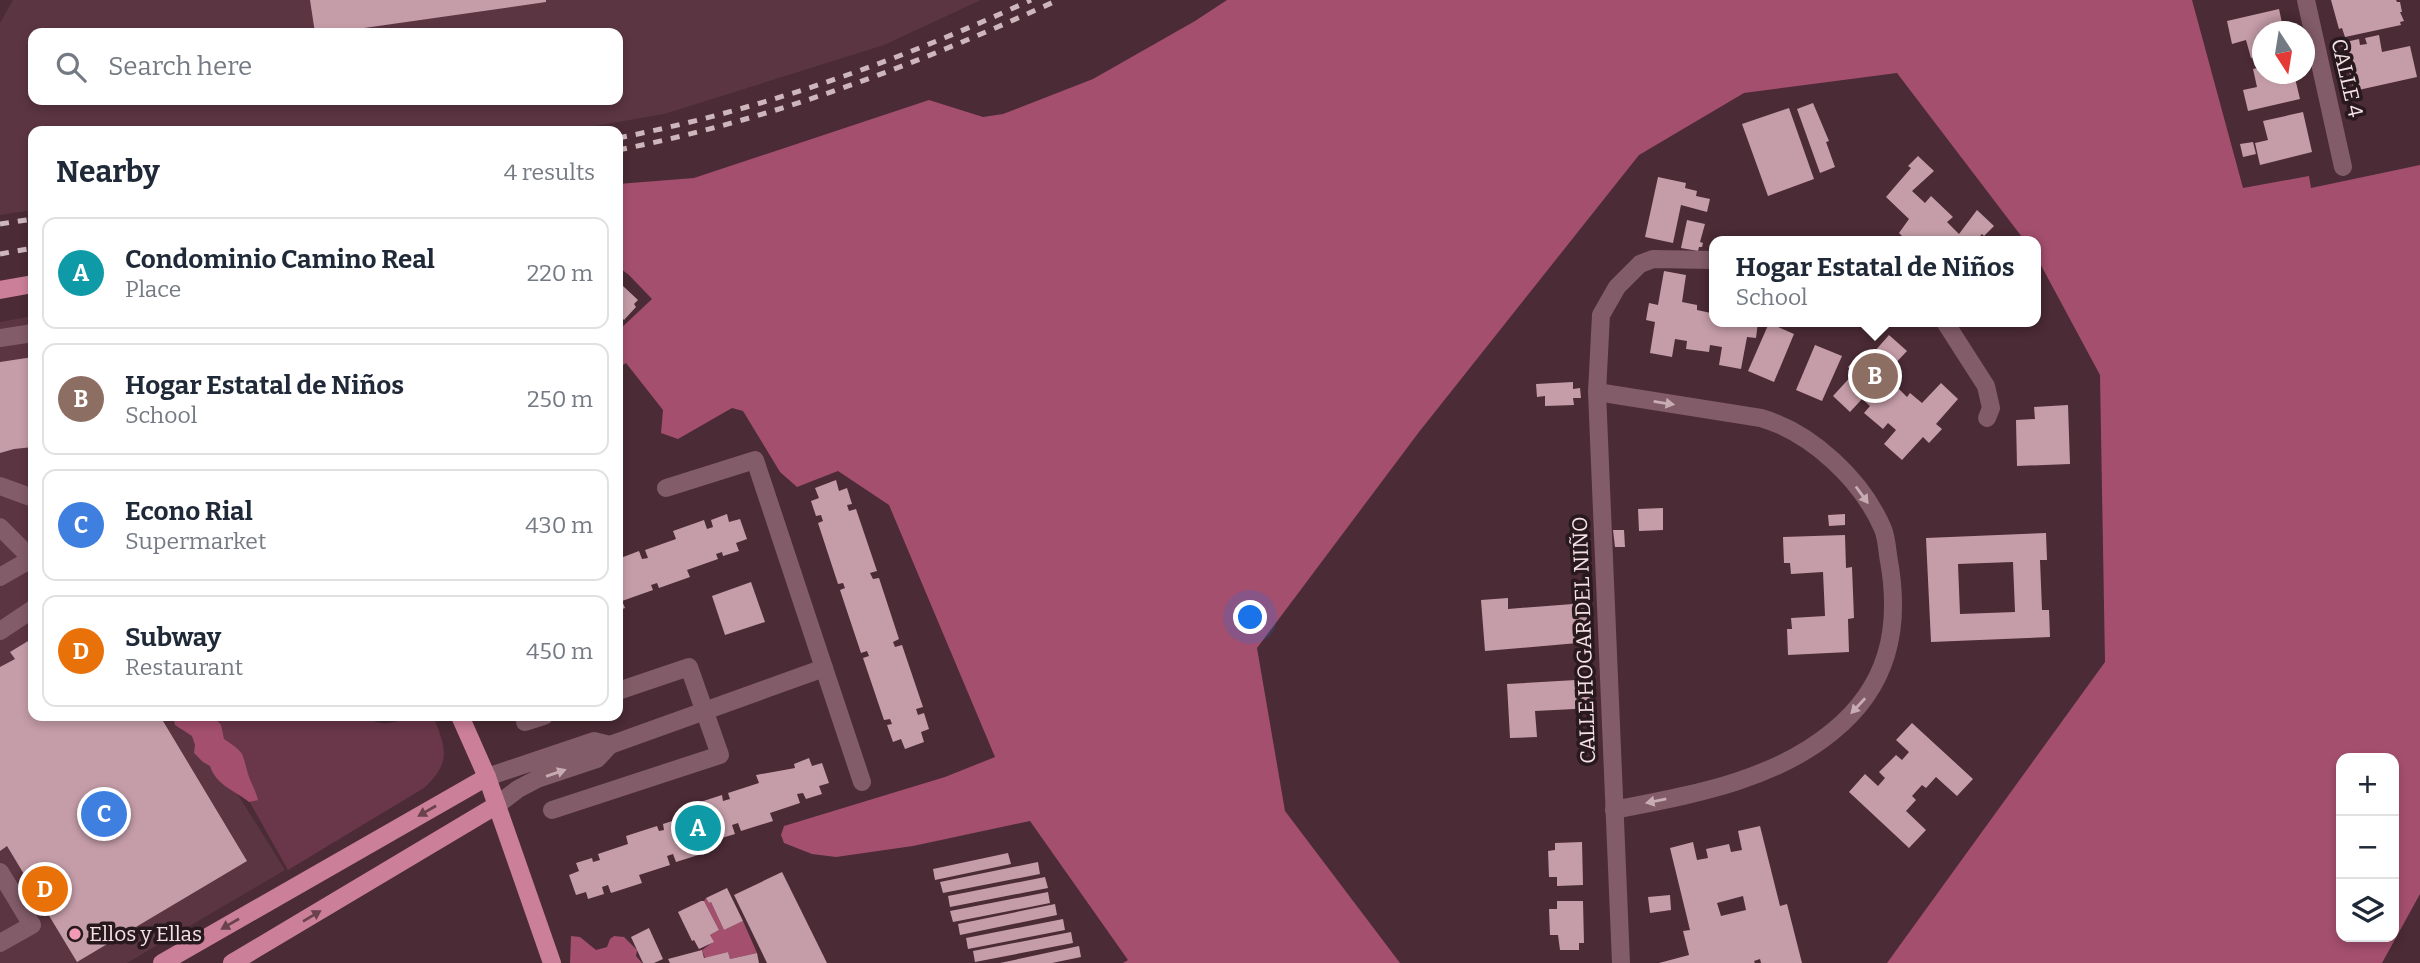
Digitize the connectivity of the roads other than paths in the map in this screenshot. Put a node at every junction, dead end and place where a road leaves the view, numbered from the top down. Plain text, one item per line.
1 (2306, 0) edge
2 (2343, 167) dead end
3 (1709, 260) edge
4 (28, 285) edge
5 (0, 290) edge
6 (1948, 327) edge
7 (28, 334) edge
8 (0, 338) edge
9 (1597, 392) junction
10 (1987, 418) dead end
11 (0, 486) edge
12 (666, 488) dead end
13 (28, 496) edge
14 (0, 527) edge
15 (28, 554) edge
16 (28, 560) edge
17 (0, 577) edge
18 (28, 612) edge
19 (0, 631) edge
20 (824, 668) junction
21 (623, 689) edge
22 (705, 711) junction
23 (462, 721) edge
24 (528, 721) edge
25 (525, 722) dead end
26 (610, 745) junction
27 (487, 777) junction
28 (862, 782) dead end
29 (496, 806) junction
30 (552, 810) dead end
31 (1614, 810) junction
32 (0, 872) edge
33 (0, 943) edge
34 (162, 963) edge
35 (232, 963) edge
36 (552, 963) edge
37 (1621, 963) edge

1 - 2 street, CALLE 4
3 - 9 street, CALLE HOGAR DEL NIÑO
4 - 5 main road
6 - 10 street
7 - 8 street
9 - 31 street, CALLE HOGAR DEL NIÑO
9 -> 31 street
11 - 13 street
12 - 20 street
14 - 15 street
16 - 17 street
18 - 19 street
20 - 22 street
20 - 28 street
21 - 22 street
22 - 26 street
22 - 30 street
23 - 27 main road
24 - 25 street
26 - 27 street
29 -> 26 street
27 - 29 main road
27 -> 34 main road
35 -> 29 main road
29 - 36 main road
31 - 37 street, CALLE HOGAR DEL NIÑO
32 - 33 street

